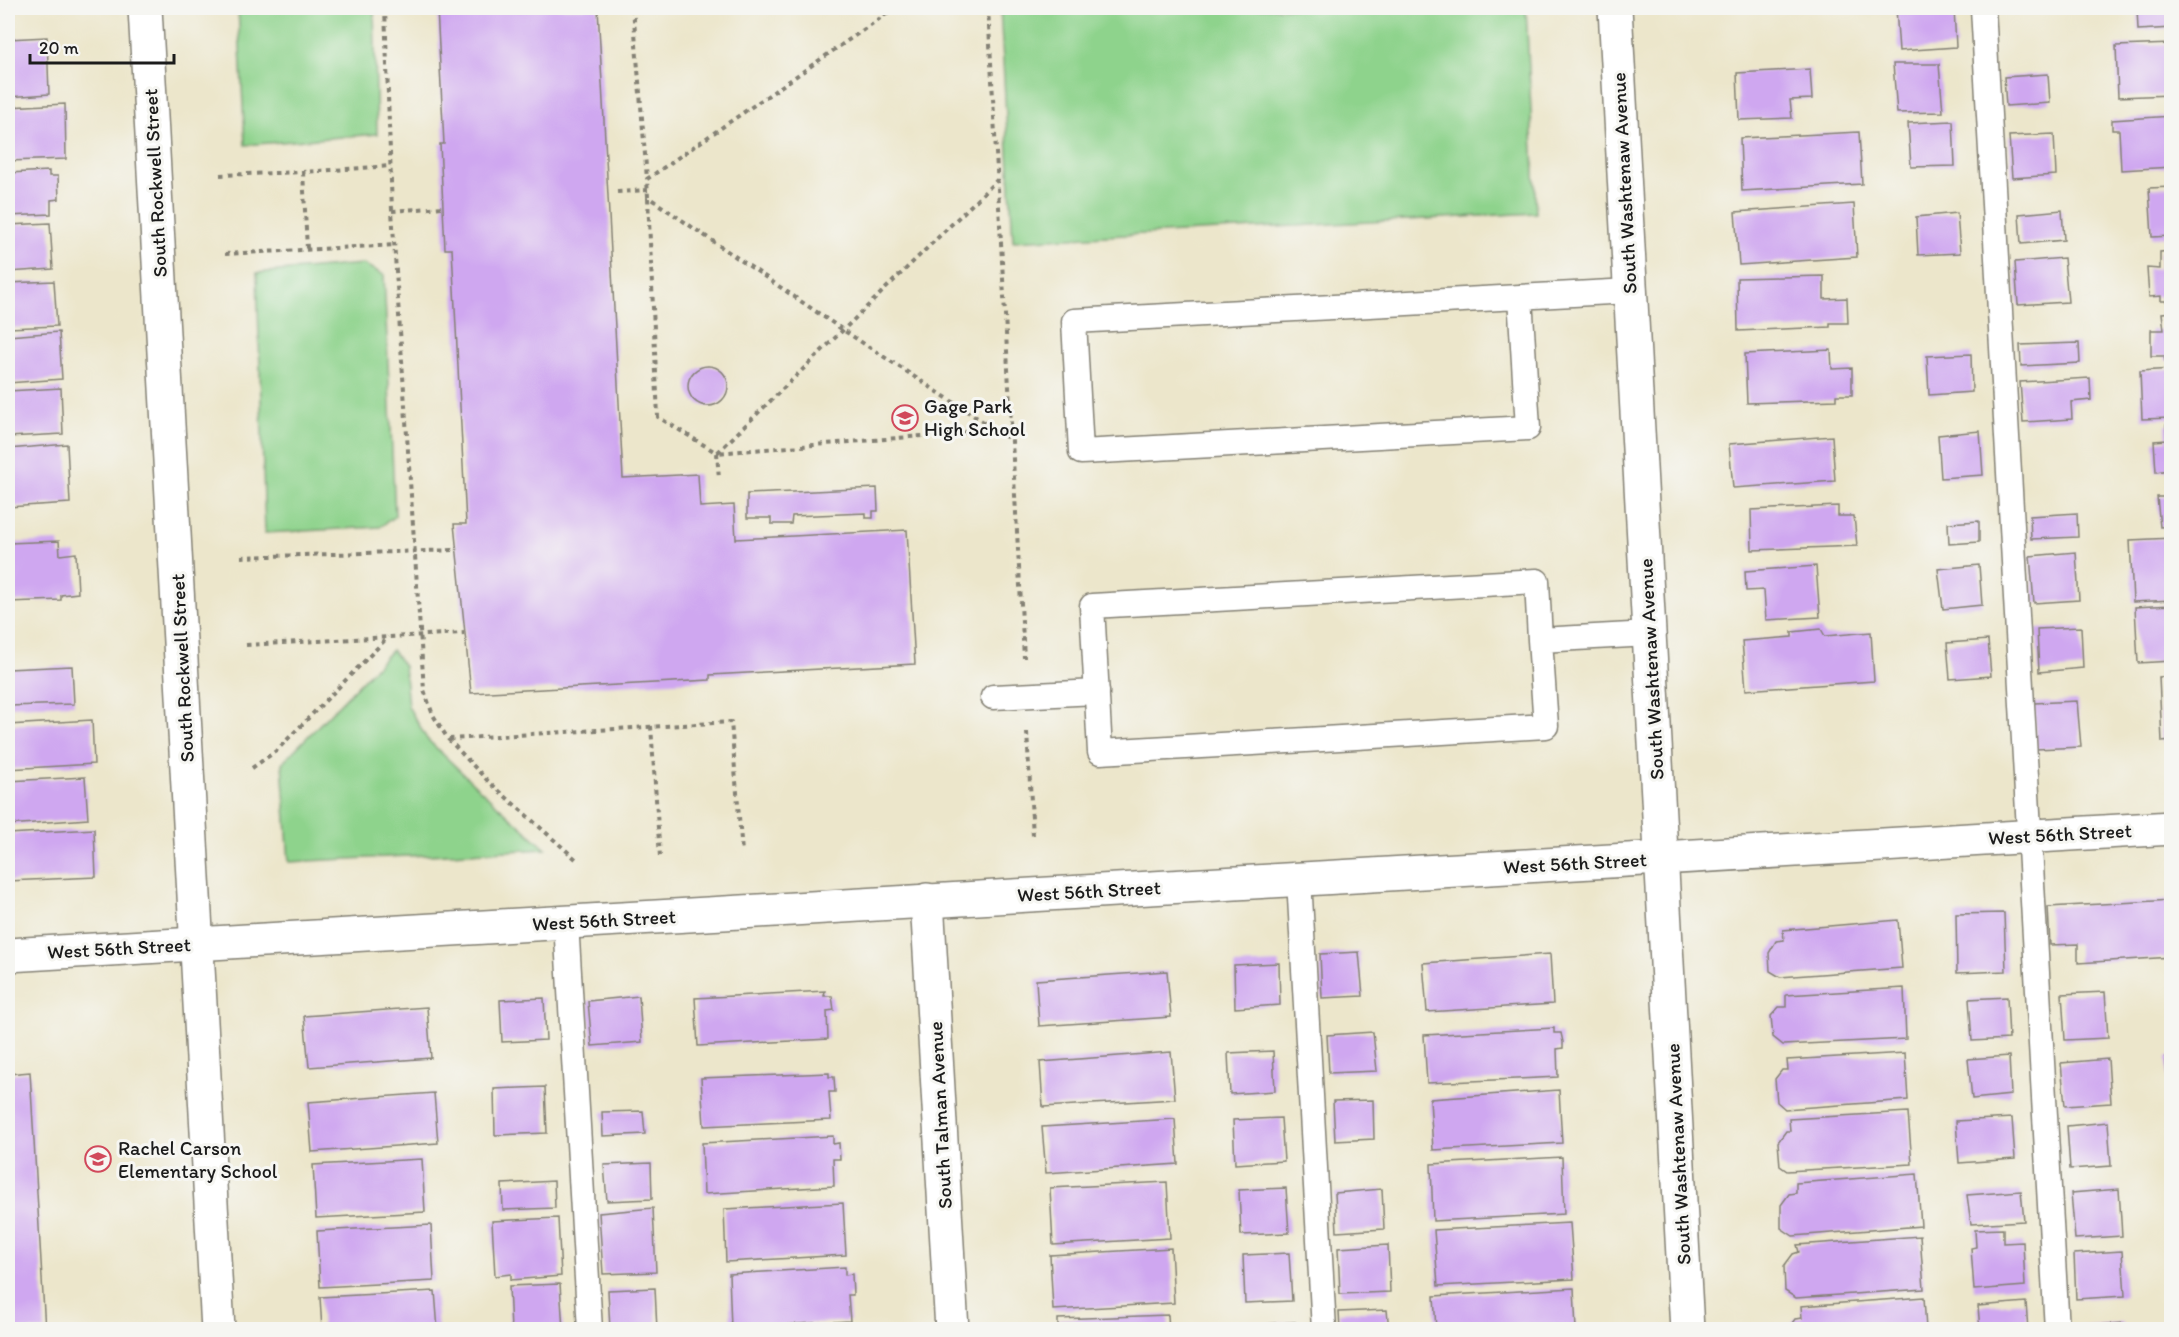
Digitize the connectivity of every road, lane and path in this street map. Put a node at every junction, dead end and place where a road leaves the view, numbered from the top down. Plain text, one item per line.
1 (145, 8) edge
2 (385, 8) edge
3 (633, 8) edge
4 (895, 8) edge
5 (988, 8) edge
6 (1615, 8) edge
7 (1983, 8) edge
8 (391, 166) junction
9 (303, 172) junction
10 (220, 175) dead end
11 (998, 179) junction
12 (647, 180) junction
13 (648, 190) junction
14 (617, 192) dead end
15 (648, 197) junction
16 (443, 207) dead end
17 (392, 211) junction
18 (395, 245) junction
19 (307, 249) junction
20 (225, 254) dead end
21 (1630, 291) junction
22 (1520, 297) junction
23 (843, 330) junction
24 (994, 430) junction
25 (1012, 440) junction
26 (717, 453) junction
27 (719, 479) dead end
28 (456, 549) dead end
29 (415, 552) junction
30 (241, 557) dead end
31 (465, 633) dead end
32 (1649, 634) junction
33 (420, 636) junction
34 (389, 637) junction
35 (1540, 640) junction
36 (246, 645) dead end
37 (1097, 692) junction
38 (1026, 696) junction
39 (993, 697) dead end
40 (651, 726) junction
41 (448, 739) junction
42 (252, 768) dead end
43 (2172, 828) edge
44 (1033, 836) dead end
45 (2030, 836) junction
46 (742, 852) dead end
47 (660, 857) dead end
48 (1662, 858) junction
49 (579, 862) dead end
50 (1299, 879) junction
51 (927, 900) junction
52 (566, 922) junction
53 (197, 944) junction
54 (8, 955) edge
55 (218, 1329) edge
56 (590, 1329) edge
57 (952, 1329) edge
58 (1324, 1329) edge
59 (1688, 1329) edge
60 (2057, 1329) edge

1 - 53 street, South Rockwell Street
2 - 8 path
3 - 12 path
4 - 12 path
5 - 11 path
6 - 21 street, South Washtenaw Avenue
7 - 45 lane
8 - 9 path
8 - 17 path
9 - 10 path
9 - 19 path
11 - 23 path
11 - 25 path
12 - 13 path
13 - 14 path
13 - 15 path
15 - 23 path
15 - 26 path
16 - 17 path
17 - 18 path
18 - 19 path
18 - 29 path
19 - 20 path
21 - 22 lane
21 - 32 street, South Washtenaw Avenue
22 - 22 lane
23 - 24 path
23 - 26 path
24 - 25 path
24 - 26 path
25 - 38 path
26 - 27 path
28 - 29 path
29 - 30 path
29 - 33 path
31 - 33 path
32 - 35 lane
32 - 48 street, South Washtenaw Avenue
33 - 34 path
33 - 41 path
34 - 36 path
34 - 42 path
35 - 37 lane
35 - 37 lane
37 - 38 lane
38 - 39 lane
38 - 44 path
40 - 41 path
40 - 46 path
40 - 47 path
41 - 49 path
43 - 45 street, West 56th Street
45 - 48 street, West 56th Street
45 - 60 lane
48 - 50 street, West 56th Street
48 - 59 street, South Washtenaw Avenue
50 - 51 street, West 56th Street
50 - 58 lane
51 - 52 street, West 56th Street
51 - 57 street, South Talman Avenue
52 - 53 street, West 56th Street
52 - 56 lane
53 - 54 street, West 56th Street
53 - 55 street, South Rockwell Street

